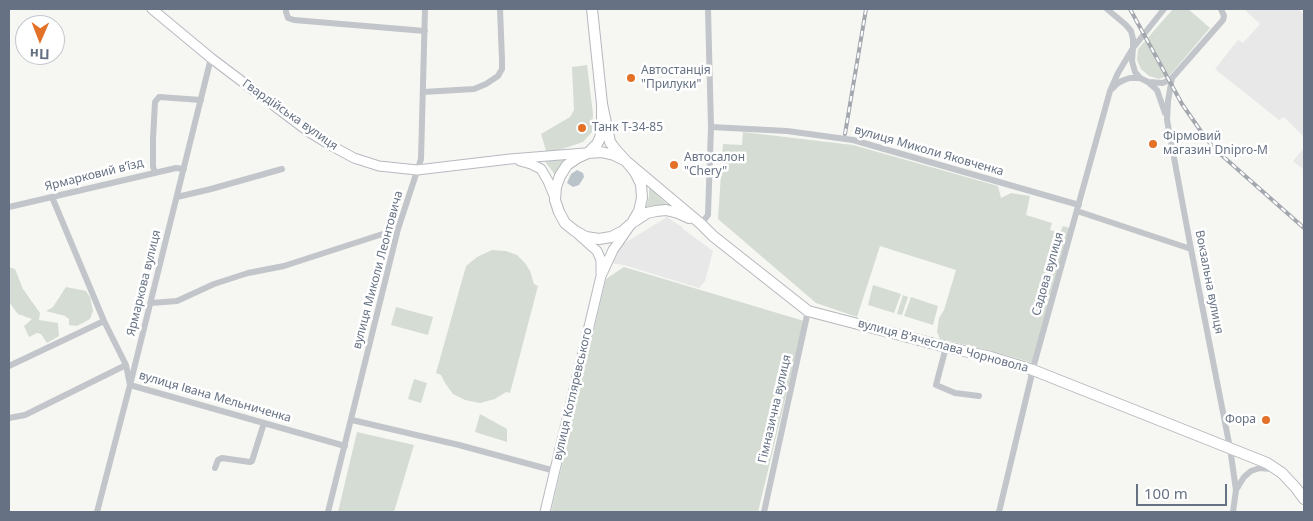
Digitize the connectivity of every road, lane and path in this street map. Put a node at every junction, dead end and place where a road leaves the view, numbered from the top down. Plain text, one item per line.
1 (152, 9) edge
2 (286, 9) edge
3 (425, 9) edge
4 (500, 9) edge
5 (592, 9) edge
6 (708, 9) edge
7 (1106, 9) edge
8 (1164, 9) edge
9 (1221, 9) edge
10 (425, 31) junction
11 (1133, 48) junction
12 (210, 58) junction
13 (1140, 78) junction
14 (1172, 78) junction
15 (1148, 82) junction
16 (423, 92) junction
17 (1110, 92) junction
18 (201, 100) junction
19 (602, 104) junction
20 (1167, 120) junction
21 (711, 127) junction
22 (588, 153) junction
23 (510, 159) junction
24 (626, 161) junction
25 (184, 169) junction
26 (282, 169) dead end
27 (417, 170) junction
28 (155, 172) junction
29 (177, 196) junction
30 (52, 197) junction
31 (555, 200) junction
32 (9, 207) edge
33 (1078, 208) junction
34 (632, 223) junction
35 (701, 224) junction
36 (398, 229) junction
37 (575, 231) junction
38 (1191, 249) junction
39 (601, 276) junction
40 (151, 303) junction
41 (808, 311) junction
42 (104, 320) junction
43 (946, 347) junction
44 (126, 365) junction
45 (9, 366) edge
46 (1033, 370) junction
47 (130, 385) junction
48 (979, 396) dead end
49 (9, 418) edge
50 (352, 420) junction
51 (264, 423) junction
52 (345, 446) junction
53 (1230, 448) junction
54 (215, 468) dead end
55 (555, 471) junction
56 (1282, 473) junction
57 (1236, 490) junction
58 (1304, 499) edge
59 (97, 512) edge
60 (328, 512) edge
61 (545, 512) edge
62 (764, 512) edge
63 (999, 512) edge
64 (1233, 512) edge

1 - 12 main road, Гвардійська вулиця
2 - 10 street
3 - 10 street, вулиця Миколи Леонтовича
4 - 16 street
5 - 19 main road
6 - 21 street
7 - 11 street
8 - 11 street
9 - 14 street
10 - 16 street, вулиця Миколи Леонтовича
11 - 13 street
11 - 17 street, Садова вулиця
12 - 18 street, Ярмаркова вулиця
12 - 27 main road, Гвардійська вулиця
13 - 15 street
13 - 17 street
14 - 15 street
14 - 20 street, Вокзальна вулиця
15 - 20 street
16 - 27 street, вулиця Миколи Леонтовича
17 - 33 street, Садова вулиця
18 - 25 street, Ярмаркова вулиця
18 - 28 street
19 - 22 main road
19 - 24 main road
20 - 38 street, Вокзальна вулиця
21 - 33 street, вулиця Миколи Яковченка
21 - 35 street
22 - 23 main road, Гвардійська вулиця
22 - 24 main road
22 - 31 main road
23 - 27 main road, Гвардійська вулиця
23 - 31 main road
24 - 34 main road
24 - 35 main road
25 - 28 street, Ярмарковий вʼїзд
25 - 29 street, Ярмаркова вулиця
26 - 29 street
27 - 36 street, вулиця Миколи Леонтовича
28 - 30 street, Ярмарковий вʼїзд
29 - 40 street, Ярмаркова вулиця
30 - 32 street, Ярмарковий вʼїзд
30 - 42 street, вулиця Івана Мельниченка
31 - 37 main road
33 - 38 street, вулиця Миколи Яковченка
33 - 46 street, Садова вулиця
34 - 35 main road
34 - 37 main road
34 - 39 main road
35 - 41 main road, вулиця В'ячеслава Чорновола
36 - 40 street
36 - 50 street, вулиця Миколи Леонтовича
37 - 39 main road
38 - 53 street, Вокзальна вулиця
39 - 55 main road, вулиця Котляревського
40 - 47 street, Ярмаркова вулиця
41 - 43 main road, вулиця В'ячеслава Чорновола
41 - 62 street, Гімназична вулиця
42 - 44 street, вулиця Івана Мельниченка
42 - 45 street
43 - 46 main road, вулиця В'ячеслава Чорновола
43 - 48 street
44 - 47 street, вулиця Івана Мельниченка
44 - 49 street
46 - 53 main road, вулиця В'ячеслава Чорновола
46 - 63 street, Садова вулиця
47 - 51 street, вулиця Івана Мельниченка
47 - 59 street, Ярмаркова вулиця
50 - 52 street, вулиця Миколи Леонтовича
50 - 55 street
51 - 52 street, вулиця Івана Мельниченка
51 - 54 street
52 - 60 street, вулиця Миколи Леонтовича
53 - 56 main road, вулиця В'ячеслава Чорновола
53 - 57 street, Вокзальна вулиця
55 - 61 main road, вулиця Котляревського
56 - 57 street
56 - 58 main road, вулиця В'ячеслава Чорновола
57 - 64 street, Вокзальна вулиця

